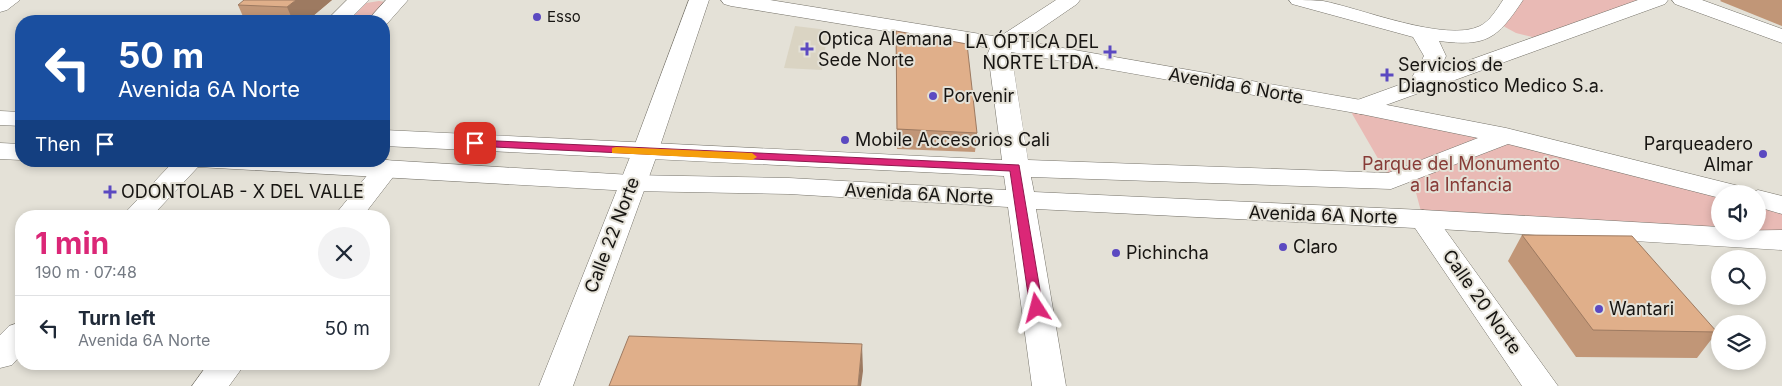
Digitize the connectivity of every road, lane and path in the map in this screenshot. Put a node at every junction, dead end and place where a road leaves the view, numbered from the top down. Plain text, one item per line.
1 (10, 0) edge
2 (359, 0) edge
3 (398, 0) edge
4 (699, 0) edge
5 (731, 0) edge
6 (1070, 0) edge
7 (1299, 0) edge
8 (1514, 0) edge
9 (1658, 0) edge
10 (1682, 0) edge
11 (0, 6) edge
12 (343, 15) edge
13 (383, 15) edge
14 (1493, 26) junction
15 (1422, 34) junction
16 (1556, 36) junction
17 (1782, 36) edge
18 (1003, 44) junction
19 (1420, 85) junction
20 (1361, 107) junction
21 (0, 118) edge
22 (15, 119) edge
23 (1506, 136) junction
24 (390, 138) edge
25 (0, 151) edge
26 (15, 152) edge
27 (645, 152) junction
28 (183, 167) edge
29 (361, 167) edge
30 (387, 168) junction
31 (1015, 168) junction
32 (632, 183) junction
33 (1711, 187) edge
34 (1020, 200) junction
35 (1766, 201) edge
36 (1782, 205) edge
37 (142, 210) edge
38 (353, 210) edge
39 (1423, 219) junction
40 (1782, 240) edge
41 (223, 370) edge
42 (209, 386) edge
43 (556, 386) edge
44 (1049, 386) edge
45 (1541, 386) edge

1 - 11 street
2 - 12 street
3 - 13 street
4 - 27 street, Calle 22 Norte
5 - 18 street, Avenida 6 Norte
6 - 18 street
7 - 15 street
8 - 14 street
9 - 16 street
10 - 17 street
14 - 15 street
14 - 16 street
15 - 19 street
16 - 19 street
18 - 20 street, Avenida 6 Norte
18 - 31 street
19 - 20 street
20 - 23 street, Avenida 6 Norte
21 - 22 street
23 - 31 street, Avenida 6A Norte
23 - 33 street, Avenida 6 Norte
24 - 27 street, Avenida 6A Norte
25 - 26 street
27 - 31 street, Avenida 6A Norte
27 - 32 street, Calle 22 Norte
28 - 37 street
29 - 30 street, Avenida 6A Norte
30 - 32 street, Avenida 6A Norte
30 - 38 street
31 - 34 street
32 - 34 street, Avenida 6A Norte
32 - 43 street, Calle 22 Norte
34 - 39 street, Avenida 6A Norte
34 - 44 street
35 - 36 street
39 - 40 street, Avenida 6A Norte
39 - 45 street, Calle 20 Norte
41 - 42 street

